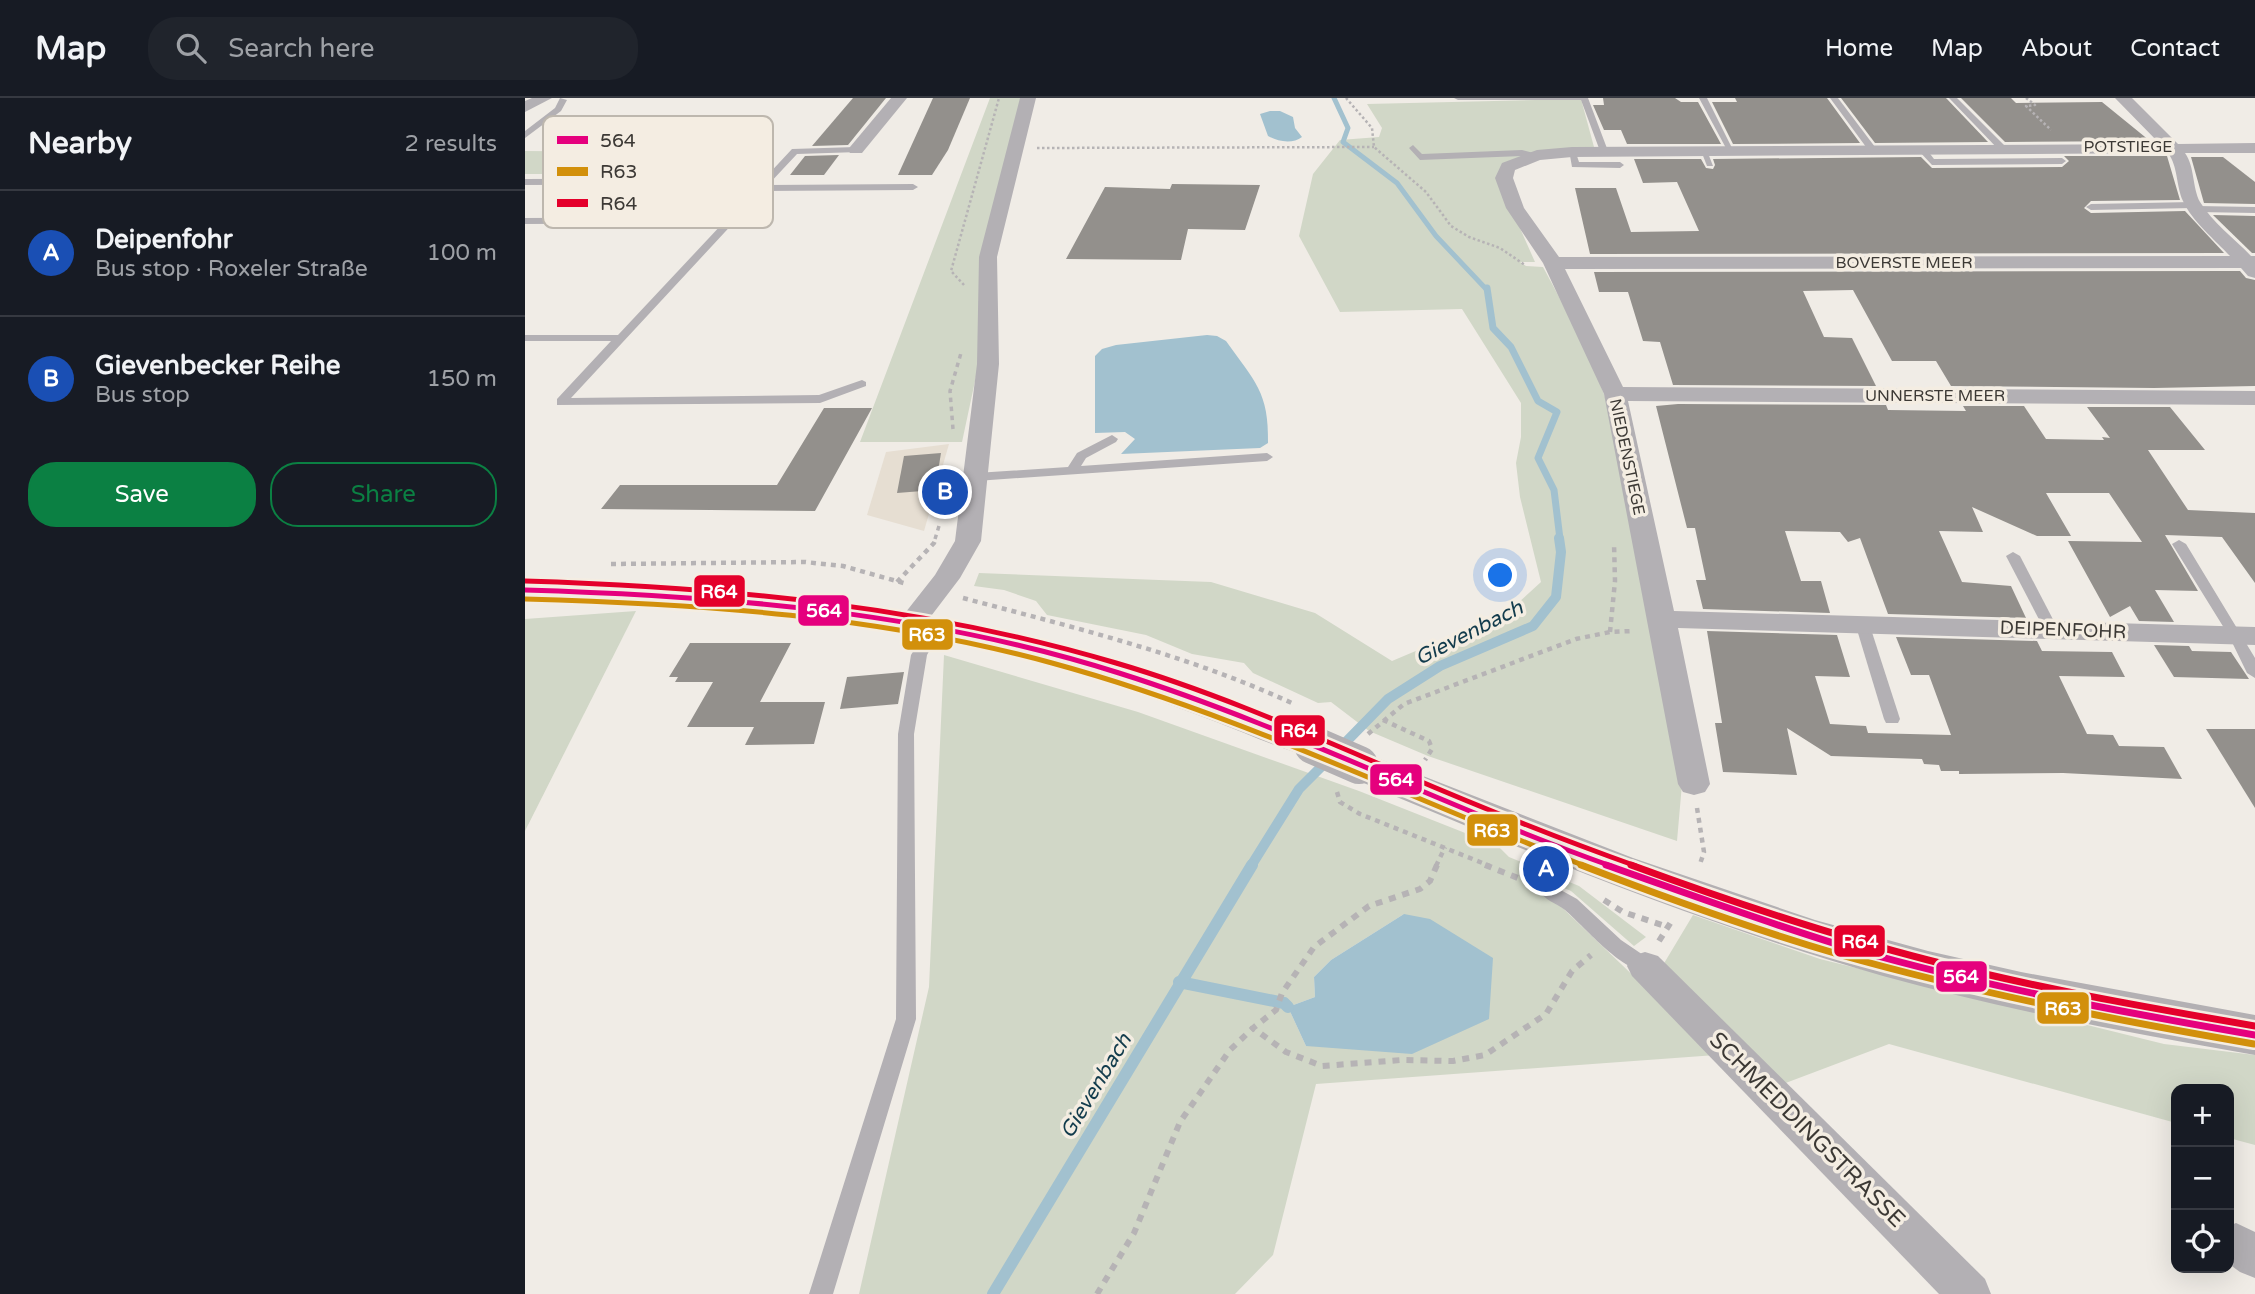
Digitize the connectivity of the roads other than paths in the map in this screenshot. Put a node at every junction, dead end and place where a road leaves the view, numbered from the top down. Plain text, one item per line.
1 (544, 98) edge
2 (899, 98) edge
3 (1028, 98) edge
4 (1458, 98) edge
5 (1584, 98) edge
6 (1703, 98) edge
7 (1834, 98) edge
8 (1953, 98) edge
9 (2123, 98) edge
10 (563, 100) dead end
11 (525, 107) edge
12 (549, 116) edge
13 (543, 121) edge
14 (525, 135) edge
15 (2172, 147) junction
16 (1413, 148) dead end
17 (2002, 148) junction
18 (2255, 148) edge
19 (1872, 149) junction
20 (1921, 149) junction
21 (856, 150) joint
22 (1731, 150) junction
23 (1604, 151) junction
24 (1572, 152) junction
25 (2066, 154) junction
26 (1537, 155) junction
27 (1620, 165) dead end
28 (773, 175) edge
29 (525, 182) edge
30 (543, 182) edge
31 (773, 185) edge
32 (913, 187) dead end
33 (2091, 207) dead end
34 (2195, 207) junction
35 (2255, 209) edge
36 (525, 221) edge
37 (543, 221) edge
38 (722, 228) edge
39 (1553, 263) junction
40 (2252, 265) edge
41 (525, 338) edge
42 (619, 338) junction
43 (862, 384) dead end
44 (1615, 394) junction
45 (2255, 398) edge
46 (1112, 439) dead end
47 (1267, 457) dead end
48 (1072, 471) junction
49 (976, 477) junction
50 (2179, 544) dead end
51 (2013, 556) dead end
52 (525, 590) edge
53 (1862, 623) junction
54 (924, 625) junction
55 (1664, 626) junction
56 (2051, 629) junction
57 (2246, 636) edge
58 (2255, 673) edge
59 (1892, 719) dead end
60 (1694, 784) road end
61 (1548, 890) dead end
62 (1629, 956) joint
63 (2255, 1035) edge
64 (821, 1294) edge
65 (1969, 1294) edge

1 - 11 street
2 - 21 street
3 - 49 street
4 - 5 lane
5 - 23 lane
6 - 22 lane
7 - 19 lane
8 - 17 lane
9 - 15 street
10 - 12 lane
13 - 14 lane
15 - 18 street, POTSTIEGE
15 - 25 street, POTSTIEGE
15 - 34 street
16 - 26 lane
17 - 20 street, POTSTIEGE
17 - 25 street, POTSTIEGE
19 - 20 street, POTSTIEGE
19 - 22 street, POTSTIEGE
20 - 25 lane
21 - 28 lane
22 - 23 street, POTSTIEGE
23 - 24 street, NIEDENSTIEGE
24 - 26 street, NIEDENSTIEGE
24 - 27 lane
26 - 39 street, NIEDENSTIEGE
29 - 30 lane
31 - 32 lane
33 - 34 lane
34 - 35 lane
34 - 40 street
36 - 37 lane
38 - 42 lane
39 - 40 street, BOVERSTE MEER
39 - 44 street, NIEDENSTIEGE
41 - 42 lane
42 - 43 lane
44 - 45 street, UNNERSTE MEER
44 - 55 street, NIEDENSTIEGE
46 - 48 lane
47 - 48 lane
48 - 49 lane
49 - 54 street
50 - 57 lane
51 - 56 lane
52 - 54 main road
53 - 55 street, DEIPENFOHR
53 - 56 street, DEIPENFOHR
53 - 59 lane
54 - 63 main road, bridge
54 - 64 lane
55 - 60 street, NIEDENSTIEGE
56 - 57 street, DEIPENFOHR
57 - 58 lane
61 - 62 lane, SCHMEDDINGSTRASSE
62 - 65 street, SCHMEDDINGSTRASSE

